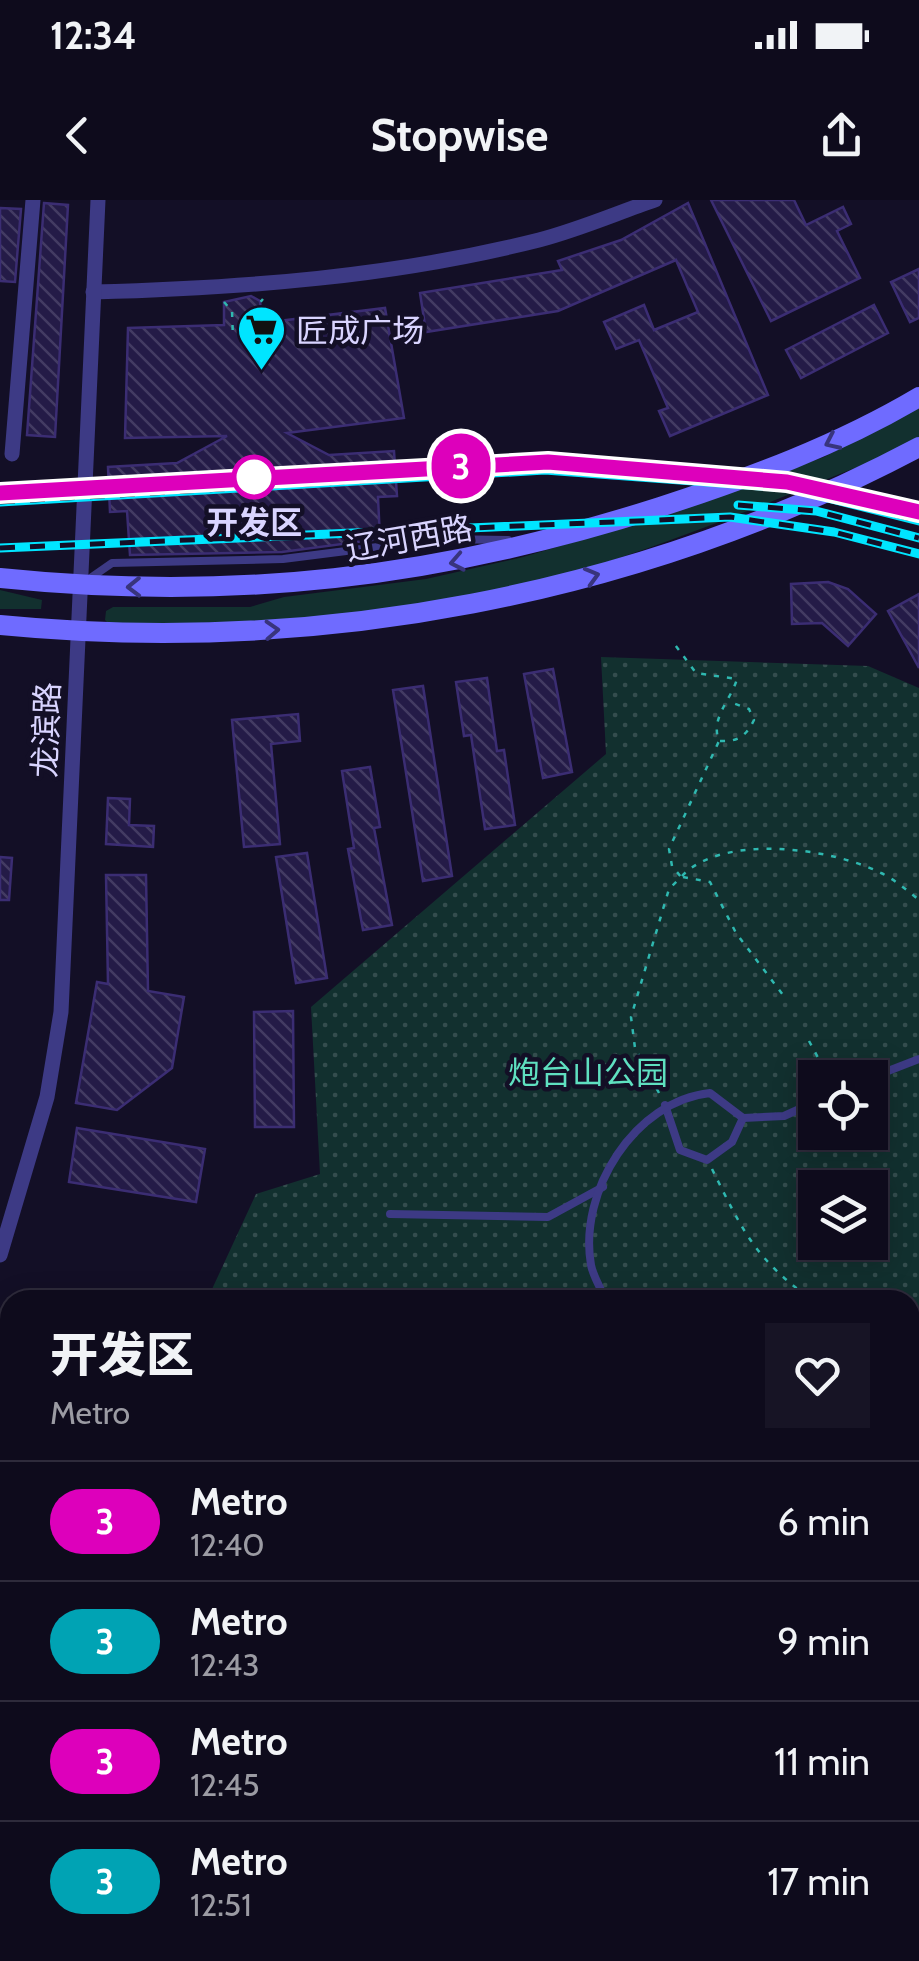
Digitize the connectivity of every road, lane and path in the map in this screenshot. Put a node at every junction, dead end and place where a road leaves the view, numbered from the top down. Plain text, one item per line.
1 (33, 200) edge
2 (98, 200) edge
3 (655, 200) edge
4 (93, 292) junction
5 (224, 302) dead end
6 (260, 302) dead end
7 (233, 338) dead end
8 (253, 338) dead end
9 (919, 397) edge
10 (919, 447) edge
11 (12, 454) dead end
12 (0, 578) edge
13 (80, 585) junction
14 (0, 625) edge
15 (78, 631) junction
16 (672, 642) dead end
17 (730, 702) junction
18 (718, 740) junction
19 (681, 877) junction
20 (919, 900) edge
21 (783, 995) dead end
22 (809, 1041) dead end
23 (919, 1059) edge
24 (819, 1060) edge
25 (888, 1071) edge
26 (666, 1105) junction
27 (798, 1110) edge
28 (743, 1118) junction
29 (707, 1160) junction
30 (603, 1187) junction
31 (390, 1214) dead end
32 (0, 1255) edge
33 (602, 1290) edge
34 (798, 1290) edge

1 - 11 street
2 - 4 street, 龙滨路
3 - 4 street
4 - 13 street, 龙滨路
5 - 7 path
6 - 8 path
9 -> 13 main road, 辽河西路
15 -> 10 main road
12 - 13 main road, 辽河西路
13 - 15 street, 龙滨路
14 - 15 main road
15 - 32 street, 龙滨路
16 - 17 path
17 - 18 path
17 - 18 path
18 - 19 path
19 - 20 path
19 - 21 path
19 - 26 path
22 - 24 path
23 - 25 lane
26 - 28 lane
26 - 29 lane
26 - 30 lane
27 - 28 lane
28 - 29 lane
29 - 34 path
30 - 31 lane
30 - 33 lane

